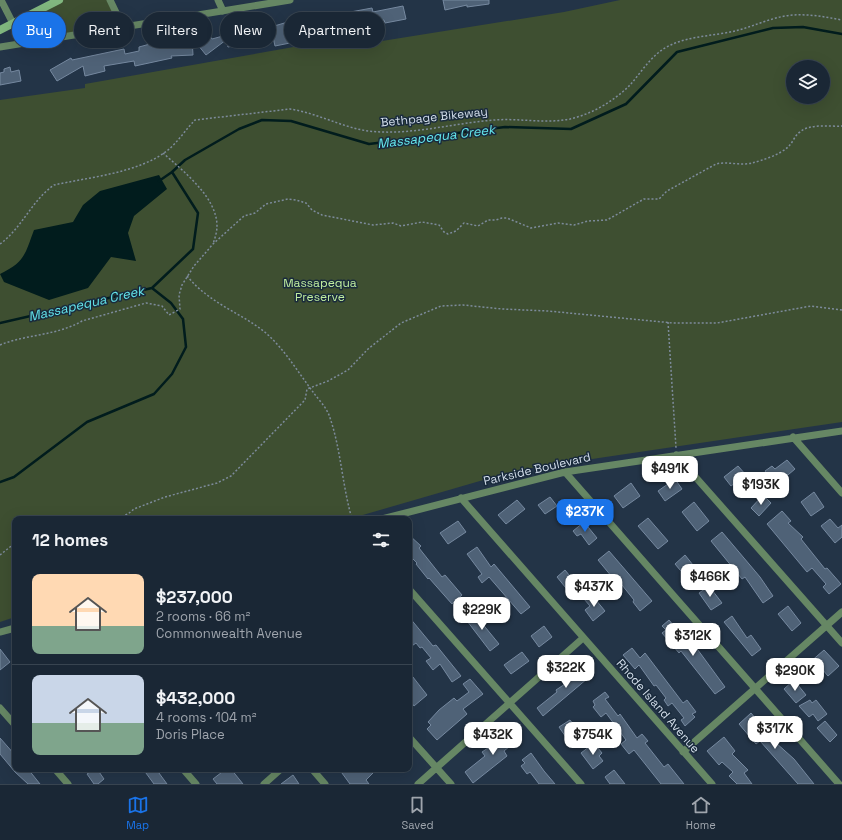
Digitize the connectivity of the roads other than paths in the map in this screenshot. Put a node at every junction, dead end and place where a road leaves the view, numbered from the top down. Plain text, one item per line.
1 (1, 0) edge
2 (59, 0) edge
3 (110, 0) edge
4 (218, 0) edge
5 (290, 0) edge
6 (223, 11) junction
7 (35, 12) edge
8 (116, 12) edge
9 (12, 21) edge
10 (12, 24) edge
11 (134, 24) edge
12 (0, 30) edge
13 (12, 45) edge
14 (0, 47) edge
15 (842, 431) edge
16 (793, 438) junction
17 (676, 455) junction
18 (565, 472) junction
19 (842, 493) edge
20 (461, 498) junction
21 (393, 516) edge
22 (412, 592) edge
23 (842, 612) edge
24 (826, 626) junction
25 (12, 629) edge
26 (0, 632) edge
27 (583, 638) junction
28 (842, 643) edge
29 (755, 688) junction
30 (510, 703) junction
31 (0, 708) edge
32 (12, 722) edge
33 (412, 740) edge
34 (684, 752) junction
35 (436, 768) junction
36 (58, 772) edge
37 (186, 772) edge
38 (278, 772) edge
39 (315, 772) edge
40 (68, 784) edge
41 (196, 784) edge
42 (264, 784) edge
43 (325, 784) edge
44 (418, 784) edge
45 (451, 784) edge
46 (581, 784) edge
47 (712, 784) edge
48 (839, 784) edge

1 - 9 street
2 - 7 street
3 - 8 street
4 - 6 street
5 - 6 street
6 - 11 street
10 - 12 street
13 - 14 street
15 - 16 street, Parkside Boulevard
16 - 17 street, Parkside Boulevard
16 - 19 street
17 - 18 street, Parkside Boulevard
17 - 24 street
18 - 20 street, Parkside Boulevard
18 - 29 street
20 - 21 street, Parkside Boulevard
20 - 27 street, Rhode Island Avenue
22 - 30 street
23 - 24 street
24 - 28 street
24 - 29 street
25 - 26 street
27 - 30 street
27 - 34 street, Rhode Island Avenue
29 - 34 street
29 - 48 street
30 - 35 street
30 - 46 street
31 - 32 street
33 - 35 street
34 - 47 street, Rhode Island Avenue
35 - 44 street
35 - 45 street
36 - 40 street
37 - 41 street
38 - 42 street
39 - 43 street

